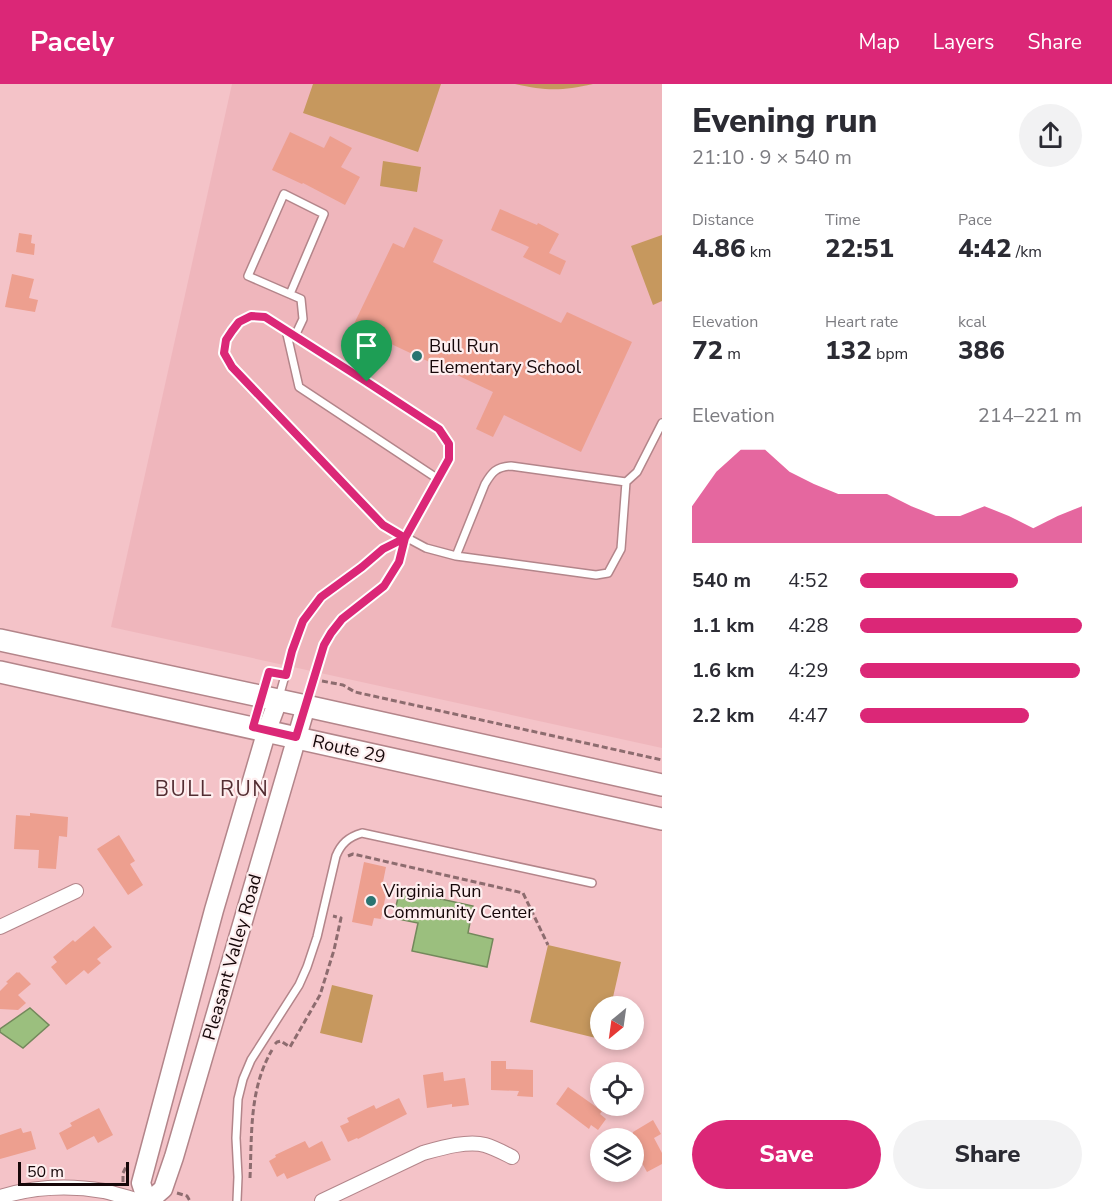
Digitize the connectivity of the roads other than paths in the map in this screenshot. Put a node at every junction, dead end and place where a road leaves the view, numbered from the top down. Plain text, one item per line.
1 (290, 294) junction
2 (286, 330) junction
3 (295, 336) junction
4 (662, 423) edge
5 (438, 479) junction
6 (626, 482) junction
7 (405, 538) junction
8 (456, 556) junction
9 (0, 640) edge
10 (0, 672) edge
11 (270, 698) junction
12 (306, 706) junction
13 (267, 730) junction
14 (296, 737) junction
15 (662, 785) edge
16 (662, 819) edge
17 (592, 883) dead end
18 (76, 891) dead end
19 (0, 927) edge
20 (512, 1157) dead end
21 (0, 1197) edge
22 (140, 1201) edge
23 (148, 1201) edge
24 (237, 1201) edge
25 (322, 1201) edge

1 - 1 lane
1 - 3 lane
2 - 3 lane
2 - 5 lane
2 - 7 lane
3 - 5 lane
4 - 6 lane
5 - 7 lane
6 - 8 lane
6 - 8 lane
7 - 8 lane
7 - 11 lane
7 - 12 lane
9 - 11 main road, Route 29
10 - 13 main road, Route 29
11 - 12 main road, Route 29
11 - 13 main road, Pleasant Valley Road
12 - 14 main road, Pleasant Valley Road
12 - 15 main road, Route 29
13 - 14 main road, Route 29
13 - 23 main road, Pleasant Valley Road
14 - 16 main road, Route 29
14 - 23 main road, Pleasant Valley Road
17 - 24 lane
18 - 19 street
20 - 25 street
21 - 22 street

